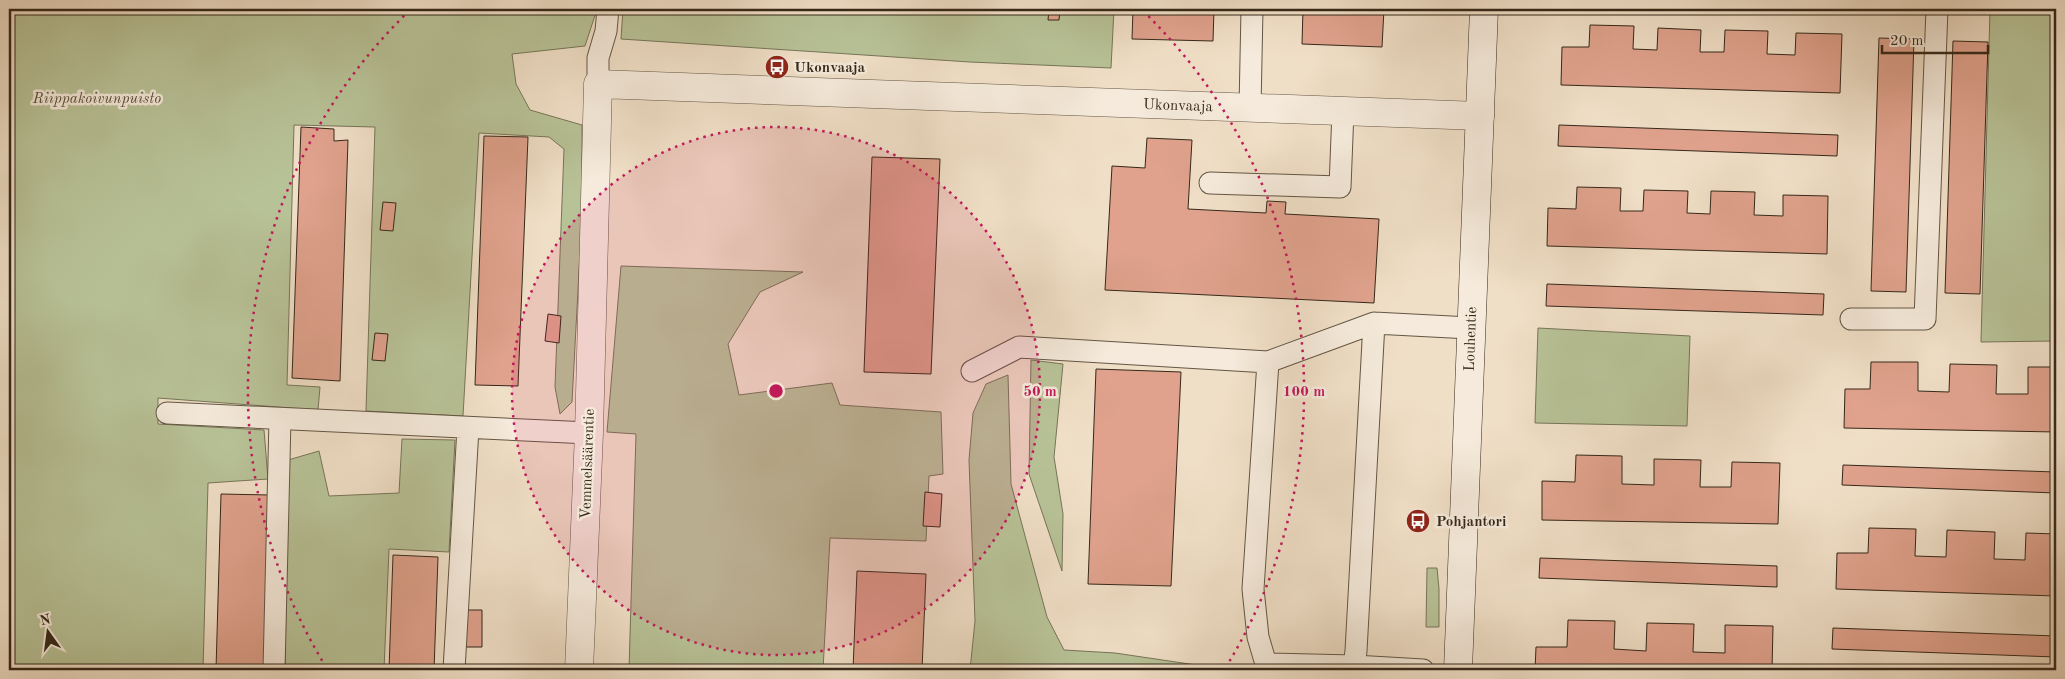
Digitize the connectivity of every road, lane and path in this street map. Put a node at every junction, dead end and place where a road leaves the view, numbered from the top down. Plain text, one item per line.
1 (608, 9) edge
2 (1252, 9) edge
3 (1484, 9) edge
4 (1937, 9) edge
5 (598, 84) junction
6 (1250, 108) junction
7 (1343, 111) junction
8 (1480, 116) junction
9 (1210, 183) dead end
10 (1851, 319) dead end
11 (1374, 323) junction
12 (1470, 328) junction
13 (1268, 362) junction
14 (972, 371) dead end
15 (167, 413) dead end
16 (280, 418) junction
17 (468, 428) junction
18 (589, 433) junction
19 (1354, 666) junction
20 (274, 670) edge
21 (454, 670) edge
22 (578, 670) edge
23 (1422, 670) edge
24 (1458, 670) edge

1 - 5 lane
2 - 6 lane
3 - 8 street, Louhentie
4 - 10 lane
5 - 6 street, Ukonvaaja
5 - 18 street, Vemmelsäärentie
6 - 7 street, Ukonvaaja
7 - 8 street, Ukonvaaja
7 - 9 lane
8 - 12 street, Louhentie
11 - 12 lane
11 - 13 lane
11 - 19 lane
12 - 24 street, Louhentie
13 - 14 lane
13 - 19 lane
15 - 16 lane
16 - 17 lane
16 - 20 lane
17 - 18 lane
17 - 21 lane
18 - 22 street, Vemmelsäärentie
19 - 23 lane

